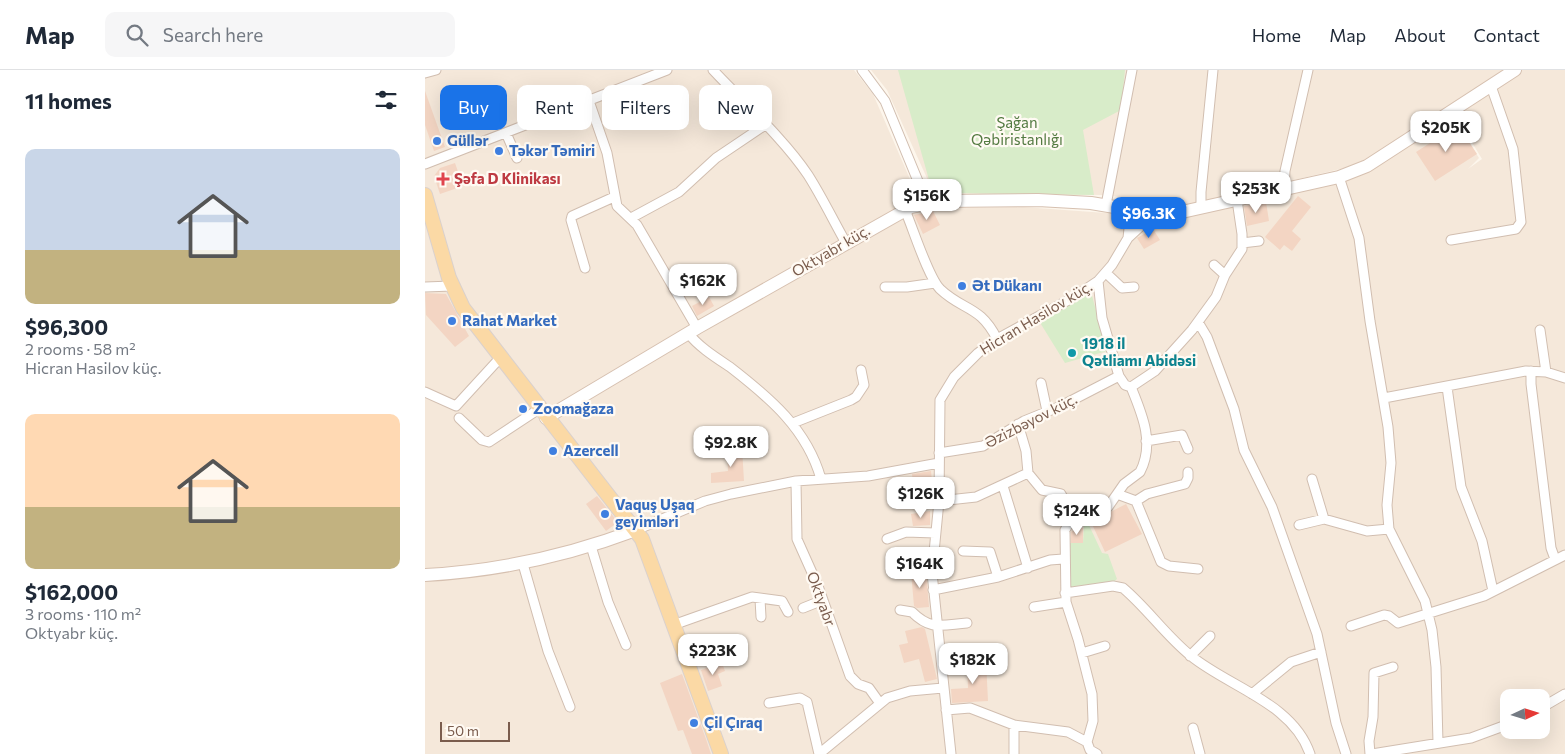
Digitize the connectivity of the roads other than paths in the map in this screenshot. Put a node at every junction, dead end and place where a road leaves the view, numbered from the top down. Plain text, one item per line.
1 (436, 70) edge
2 (667, 70) edge
3 (713, 70) edge
4 (862, 70) edge
5 (1132, 70) edge
6 (1213, 70) edge
7 (1308, 70) edge
8 (1515, 70) edge
9 (425, 73) edge
10 (729, 85) edge
11 (1491, 86) junction
12 (592, 100) edge
13 (592, 110) edge
14 (517, 129) edge
15 (758, 130) edge
16 (769, 130) edge
17 (506, 133) junction
18 (517, 158) dead end
19 (425, 164) edge
20 (1339, 177) junction
21 (1284, 189) junction
22 (425, 195) edge
23 (614, 197) junction
24 (1237, 200) junction
25 (927, 203) junction
26 (1106, 205) junction
27 (1201, 208) junction
28 (1123, 209) junction
29 (905, 210) junction
30 (1138, 211) junction
31 (1165, 214) junction
32 (631, 218) junction
33 (1142, 225) junction
34 (1128, 238) junction
35 (1451, 240) dead end
36 (1259, 241) dead end
37 (846, 242) junction
38 (1242, 243) junction
39 (1214, 265) dead end
40 (585, 268) dead end
41 (1106, 272) junction
42 (1225, 275) junction
43 (1098, 280) junction
44 (935, 283) junction
45 (452, 286) junction
46 (425, 287) edge
47 (885, 287) dead end
48 (1134, 287) dead end
49 (1198, 322) junction
50 (693, 330) junction
51 (1540, 330) dead end
52 (997, 339) junction
53 (500, 358) junction
54 (861, 370) dead end
55 (1531, 371) junction
56 (1545, 372) junction
57 (1119, 376) junction
58 (1565, 378) edge
59 (1041, 383) dead end
60 (1131, 387) junction
61 (1447, 387) junction
62 (425, 392) edge
63 (1384, 398) junction
64 (1047, 411) junction
65 (543, 414) junction
66 (459, 418) dead end
67 (793, 423) junction
68 (1018, 424) junction
69 (1146, 440) junction
70 (1188, 449) dead end
71 (939, 453) junction
72 (939, 464) junction
73 (1189, 472) dead end
74 (1027, 473) junction
75 (821, 479) junction
76 (1312, 479) dead end
77 (796, 481) junction
78 (1003, 486) junction
79 (1117, 494) junction
80 (939, 501) junction
81 (1136, 501) junction
82 (1324, 519) junction
83 (1076, 522) junction
84 (1299, 525) dead end
85 (1389, 528) junction
86 (636, 530) junction
87 (935, 533) junction
88 (887, 539) dead end
89 (591, 546) junction
90 (963, 550) dead end
91 (1565, 555) edge
92 (1063, 559) junction
93 (1555, 560) junction
94 (523, 564) junction
95 (1028, 568) junction
96 (1198, 569) dead end
97 (425, 576) edge
98 (998, 577) junction
99 (933, 590) junction
100 (1493, 591) junction
101 (1065, 597) junction
102 (760, 599) junction
103 (823, 600) junction
104 (803, 608) dead end
105 (1034, 608) dead end
106 (900, 610) dead end
107 (788, 612) dead end
108 (1429, 613) junction
109 (761, 617) dead end
110 (967, 623) dead end
111 (673, 625) junction
112 (936, 626) junction
113 (1351, 626) dead end
114 (1209, 636) dead end
115 (626, 645) dead end
116 (1105, 646) dead end
117 (1321, 652) junction
118 (1082, 653) junction
119 (1190, 656) junction
120 (1393, 667) dead end
121 (943, 688) junction
122 (1252, 694) junction
123 (1565, 694) edge
124 (879, 702) junction
125 (769, 703) dead end
126 (1550, 703) edge
127 (570, 707) dead end
128 (946, 710) junction
129 (1014, 725) junction
130 (1500, 727) edge
131 (1193, 728) dead end
132 (1087, 742) junction
133 (1439, 743) junction
134 (721, 754) edge
135 (819, 754) edge
136 (951, 754) edge
137 (1014, 754) edge
138 (1097, 754) edge
139 (1200, 754) edge
140 (1310, 754) edge
141 (1346, 754) edge
142 (1371, 754) edge

1 - 9 street
2 - 12 street
3 - 10 street
4 - 25 street
5 - 26 street
6 - 27 street
7 - 21 street
8 - 11 street, Oktyabr küç.
11 - 20 street, Oktyabr küç.
11 - 35 street
13 - 23 street
14 - 17 street
15 - 32 street
16 - 37 street
17 - 18 street
17 - 19 street
20 - 21 street, Oktyabr küç.
20 - 63 street
21 - 24 street, Oktyabr küç.
22 - 45 main road
23 - 32 street
23 - 40 street
24 - 27 street, Oktyabr küç.
24 - 38 street
25 - 26 street, Oktyabr küç.
25 - 29 street, Oktyabr küç.
26 - 28 street, Oktyabr küç.
27 - 31 street, Oktyabr küç.
28 - 30 street, Oktyabr küç.
28 - 34 street
29 - 37 street, Oktyabr küç.
29 - 44 street
30 - 31 street, Oktyabr küç.
30 - 33 street
31 - 33 street, Hicran Hasilov küç.
32 - 50 street
33 - 34 street, Hicran Hasilov küç.
34 - 41 street, Hicran Hasilov küç.
36 - 38 street
37 - 50 street, Oktyabr küç.
38 - 42 street
39 - 42 street
41 - 43 street, Hicran Hasilov küç.
41 - 48 street
42 - 49 street
43 - 52 street, Hicran Hasilov küç.
43 - 57 street
44 - 47 street
44 - 52 street
45 - 46 street
45 - 53 main road
49 - 60 street
49 - 117 street
50 - 65 street, Oktyabr küç.
50 - 67 street
51 - 56 street
52 - 71 street, Hicran Hasilov küç.
53 - 62 street
53 - 65 main road
54 - 67 street
55 - 56 street
55 - 61 street
55 - 93 street
56 - 58 street
57 - 60 street
57 - 64 street, Əzizbəyov küç.
59 - 64 street
60 - 69 street
61 - 63 street
61 - 100 street
63 - 85 street
64 - 68 street, Əzizbəyov küç.
65 - 66 street
65 - 86 main road
67 - 75 street
68 - 71 street, Əzizbəyov küç.
68 - 74 street
69 - 70 street
69 - 79 street
71 - 72 street, Hicran Hasilov küç.
72 - 75 street
72 - 80 street, Hicran Hasilov küç.
73 - 81 street
74 - 78 street
74 - 83 street
75 - 77 street
76 - 82 street
77 - 86 street
77 - 103 street, Oktyabr
78 - 80 street
78 - 95 street
79 - 81 street
79 - 83 street
80 - 87 street, Hicran Hasilov küç.
81 - 96 street
82 - 84 street
82 - 85 street
83 - 92 street
85 - 108 street
86 - 89 street
86 - 111 main road
87 - 88 street
87 - 99 street, Hicran Hasilov küç.
89 - 94 street
89 - 115 street
90 - 98 street
91 - 93 street
92 - 95 street
92 - 101 street
93 - 100 street
94 - 97 street
94 - 127 street
95 - 98 street
98 - 99 street
99 - 112 street, Hicran Hasilov küç.
100 - 108 street
101 - 105 street
101 - 118 street
101 - 119 street
102 - 107 street
102 - 109 street
102 - 111 street
103 - 104 street
103 - 124 street, Oktyabr
106 - 112 street
108 - 113 street
108 - 133 street
110 - 112 street
111 - 134 main road
112 - 121 street, Hicran Hasilov küç.
114 - 119 street
116 - 118 street
117 - 122 street
117 - 141 street
118 - 132 street
119 - 122 street
120 - 142 street
121 - 124 street
121 - 128 street, Hicran Hasilov küç.
122 - 140 street
123 - 126 street
124 - 135 street
125 - 135 street
128 - 129 street
128 - 136 street, Hicran Hasilov küç.
129 - 132 street
129 - 137 street
130 - 133 street
131 - 139 street
132 - 138 street
133 - 142 street

